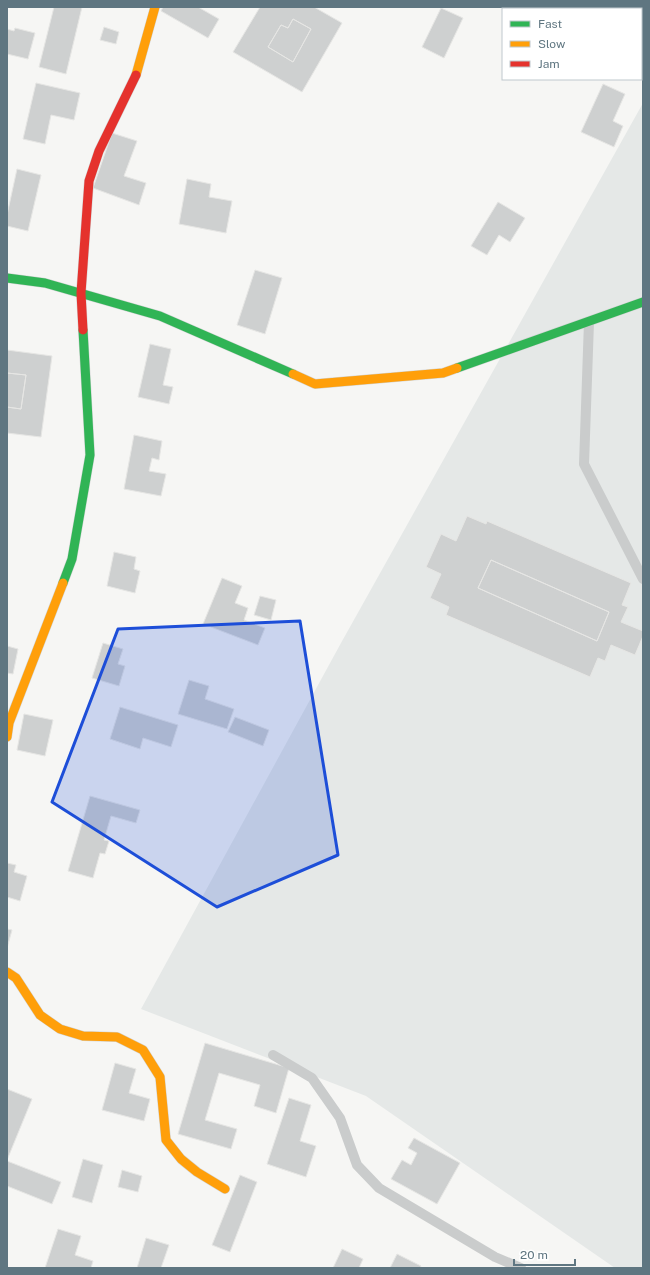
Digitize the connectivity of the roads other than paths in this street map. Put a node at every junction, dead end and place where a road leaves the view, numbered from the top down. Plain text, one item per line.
1 (155, 7) edge
2 (7, 278) edge
3 (81, 293) junction
4 (643, 302) edge
5 (589, 322) junction
6 (643, 579) edge
7 (7, 737) edge
8 (7, 972) edge
9 (273, 1055) dead end
10 (225, 1189) dead end
11 (521, 1268) edge

1 - 3 street
2 - 3 street
3 - 5 street
3 - 7 street
4 - 5 street
5 - 6 lane
8 - 10 street
9 - 11 lane

